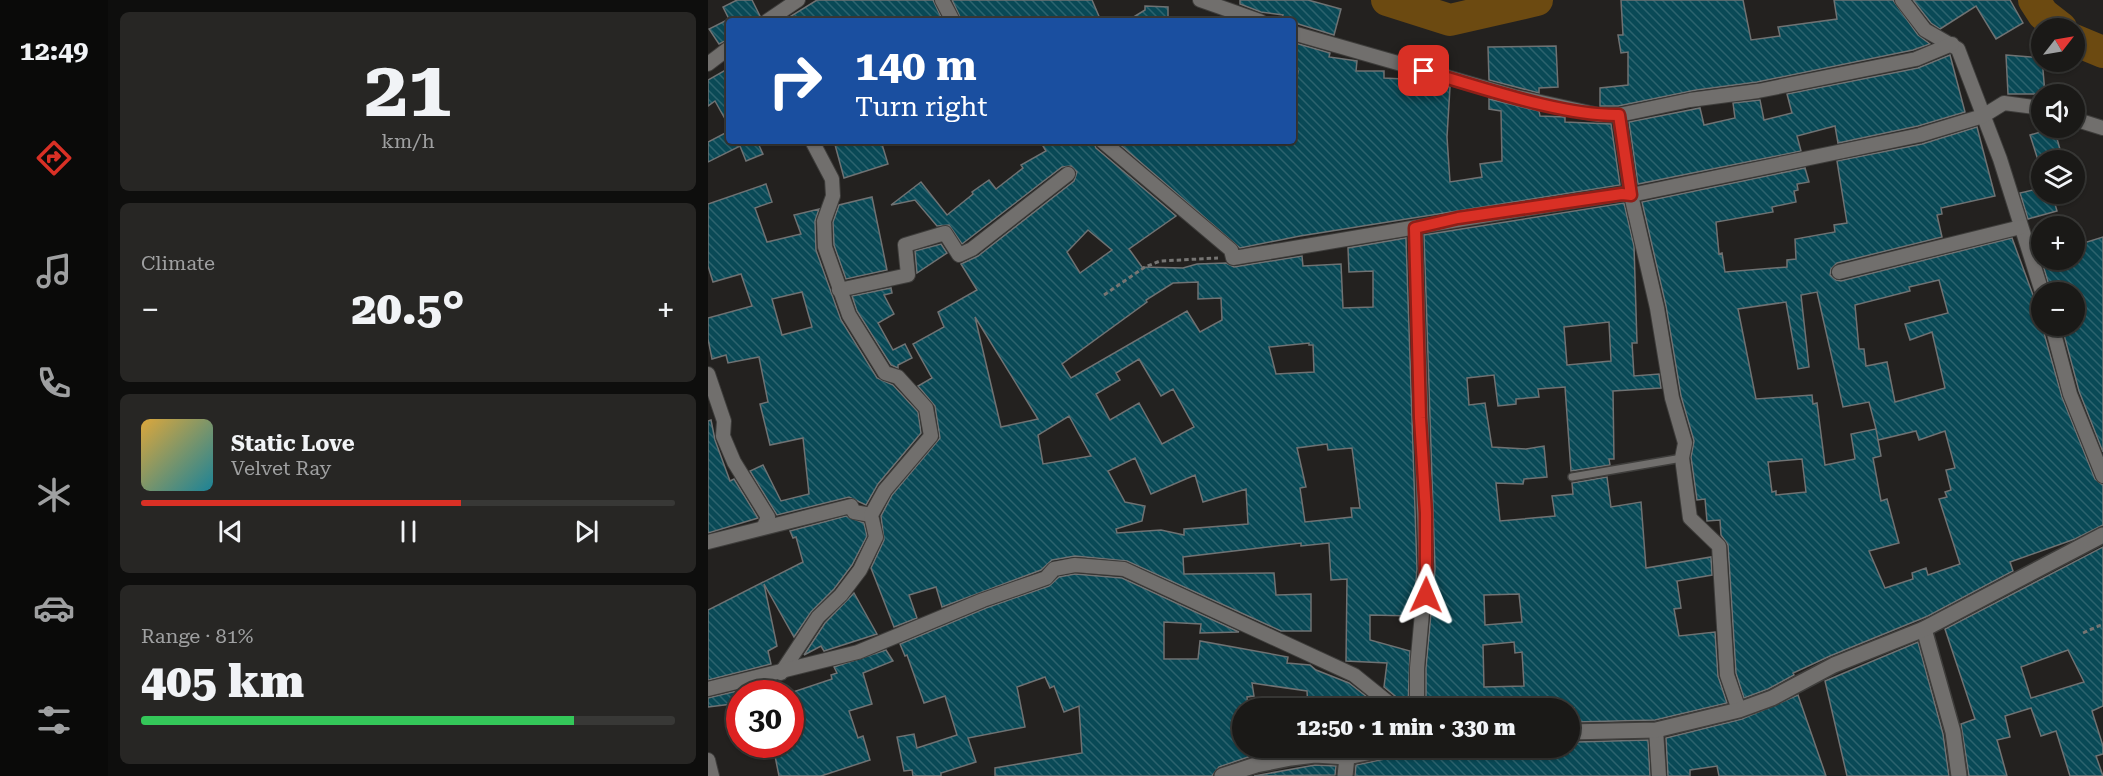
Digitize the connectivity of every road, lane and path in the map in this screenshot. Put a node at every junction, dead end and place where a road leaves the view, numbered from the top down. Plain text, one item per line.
1 (798, 0) edge
2 (942, 0) edge
3 (1200, 0) edge
4 (1902, 0) edge
5 (771, 18) edge
6 (951, 18) edge
7 (1251, 18) edge
8 (1296, 34) edge
9 (1952, 44) junction
10 (2031, 107) edge
11 (1619, 115) junction
12 (1983, 116) junction
13 (2085, 122) edge
14 (2103, 128) edge
15 (814, 144) edge
16 (1106, 144) edge
17 (1068, 174) dead end
18 (1631, 195) junction
19 (2021, 227) junction
20 (1415, 228) junction
21 (1233, 258) junction
22 (1839, 272) dead end
23 (2039, 282) edge
24 (839, 290) junction
25 (1104, 296) dead end
26 (2055, 336) edge
27 (708, 374) edge
28 (1682, 458) junction
29 (2103, 476) edge
30 (1572, 477) dead end
31 (871, 515) junction
32 (764, 526) junction
33 (2103, 535) edge
34 (708, 542) edge
35 (2103, 624) edge
36 (1924, 629) junction
37 (2083, 633) dead end
38 (781, 673) junction
39 (708, 689) edge
40 (1383, 698) edge
41 (1417, 698) edge
42 (1739, 710) junction
43 (1656, 730) junction
44 (1580, 732) edge
45 (1297, 758) edge
46 (1347, 758) edge
47 (708, 760) edge
48 (712, 776) edge
49 (1222, 776) edge
50 (1345, 776) edge
51 (1659, 776) edge
52 (1959, 776) edge

1 - 5 street
2 - 6 street
3 - 7 street
4 - 9 street
8 - 11 street
9 - 11 street
9 - 12 street
10 - 12 street
11 - 18 street
12 - 18 street
12 - 19 street
13 - 14 street
15 - 24 street
16 - 21 street
17 - 24 street
18 - 20 street
18 - 28 street
19 - 22 street
19 - 23 street
20 - 21 street
20 - 41 street
21 - 25 path
24 - 31 street
26 - 29 street
27 - 32 street
28 - 30 lane
28 - 42 street
31 - 32 street
31 - 38 street
32 - 34 street
33 - 36 street
35 - 37 path
36 - 42 street
36 - 52 street
38 - 39 street
38 - 40 street
42 - 43 street
43 - 44 street
43 - 51 street
45 - 49 street
46 - 50 street
47 - 48 street

